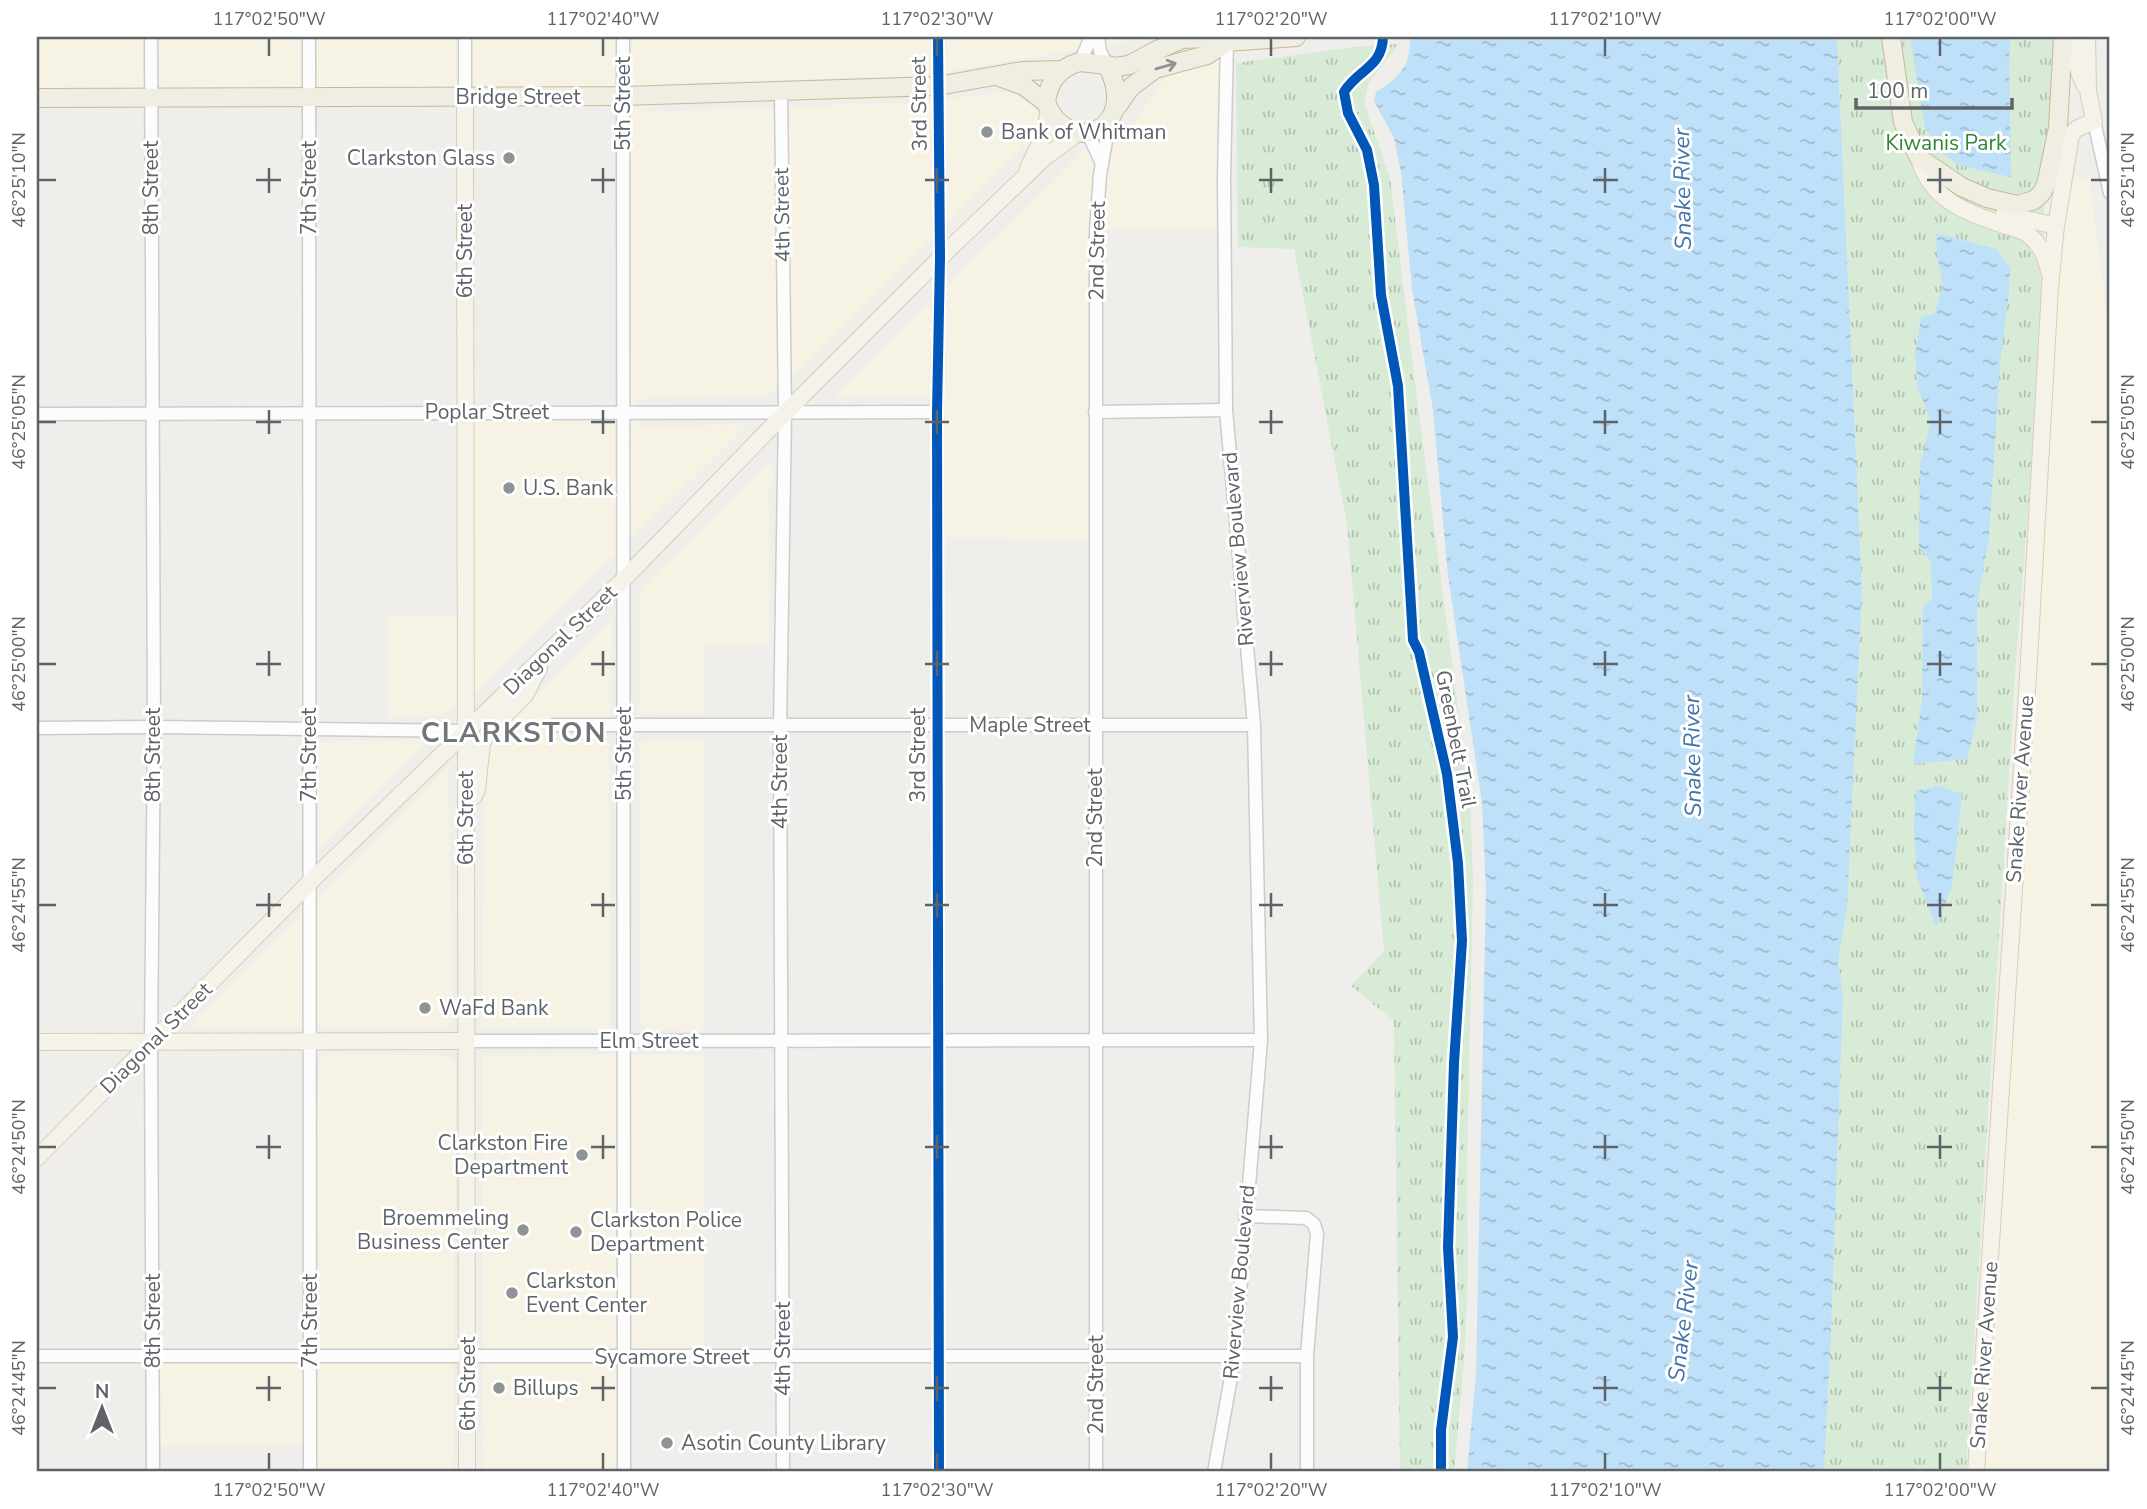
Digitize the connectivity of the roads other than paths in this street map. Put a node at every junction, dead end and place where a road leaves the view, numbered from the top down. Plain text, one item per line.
1 (151, 37) edge
2 (309, 37) edge
3 (465, 37) edge
4 (623, 37) edge
5 (938, 37) edge
6 (1091, 37) edge
7 (1098, 37) edge
8 (1284, 37) edge
9 (1891, 37) edge
10 (2063, 37) edge
11 (2071, 37) edge
12 (2087, 37) edge
13 (1227, 42) junction
14 (1080, 62) junction
15 (1107, 65) junction
16 (1062, 70) junction
17 (998, 76) junction
18 (938, 86) junction
19 (2088, 91) junction
20 (781, 92) junction
21 (623, 96) junction
22 (309, 97) junction
23 (465, 97) junction
24 (37, 98) edge
25 (151, 98) junction
26 (1047, 106) junction
27 (1116, 108) junction
28 (2094, 121) junction
29 (1107, 124) junction
30 (2058, 128) junction
31 (1082, 132) junction
32 (1919, 158) junction
33 (1102, 165) junction
34 (1022, 180) junction
35 (2110, 193) edge
36 (2056, 226) junction
37 (940, 258) junction
38 (2050, 288) junction
39 (1226, 410) junction
40 (622, 411) junction
41 (937, 412) junction
42 (1095, 412) junction
43 (308, 413) junction
44 (465, 413) junction
45 (785, 413) junction
46 (37, 414) edge
47 (152, 414) junction
48 (623, 580) junction
49 (548, 652) junction
50 (554, 725) dead end
51 (624, 725) junction
52 (937, 725) junction
53 (1095, 725) junction
54 (1254, 725) junction
55 (37, 727) edge
56 (154, 727) junction
57 (780, 727) junction
58 (309, 729) junction
59 (467, 732) junction
60 (466, 801) junction
61 (310, 882) junction
62 (1261, 1040) junction
63 (466, 1041) junction
64 (624, 1041) junction
65 (781, 1041) junction
66 (938, 1041) junction
67 (1095, 1041) junction
68 (37, 1042) edge
69 (151, 1042) junction
70 (310, 1042) junction
71 (37, 1158) edge
72 (1245, 1216) junction
73 (1235, 1355) junction
74 (37, 1356) edge
75 (468, 1356) junction
76 (1096, 1356) junction
77 (1307, 1356) junction
78 (153, 1357) junction
79 (311, 1357) junction
80 (624, 1357) junction
81 (783, 1357) junction
82 (939, 1357) junction
83 (153, 1472) edge
84 (310, 1472) edge
85 (467, 1472) edge
86 (624, 1472) edge
87 (783, 1472) edge
88 (939, 1472) edge
89 (1096, 1472) edge
90 (1214, 1472) edge
91 (1307, 1472) edge
92 (1976, 1472) edge

1 - 25 street, 8th Street
2 - 22 street, 7th Street
3 - 23 street, 6th Street
4 - 21 street, 5th Street
5 - 18 street, 3rd Street
6 - 14 street
7 - 15 street
8 - 13 highway
9 - 32 highway
10 - 30 highway
11 - 19 main road
12 - 19 main road
13 - 15 highway
27 -> 13 highway
13 - 39 street, Riverview Boulevard
14 - 15 highway
14 - 16 highway
15 - 27 highway
16 - 17 highway, Bridge Street
16 - 26 highway
17 - 18 highway, Bridge Street
17 - 26 highway
18 - 20 highway, Bridge Street
18 - 37 street, 3rd Street
19 - 28 main road
20 - 21 highway, Bridge Street
20 - 45 street, 4th Street
21 - 23 highway, Bridge Street
21 - 40 street, 5th Street
22 - 23 highway, Bridge Street
22 - 25 highway, Bridge Street
22 - 43 street, 7th Street
23 - 44 main road, 6th Street
24 - 25 highway, Bridge Street
25 - 47 street, 8th Street
26 - 31 highway
26 - 34 main road, Diagonal Street
27 - 29 highway
28 - 35 street
28 - 36 main road, Snake River Avenue
29 - 31 highway
29 - 33 street, 2nd Street
30 - 32 highway
30 - 36 main road
31 - 33 street
31 - 34 main road, Diagonal Street
32 - 36 main road
32 - 38 main road
33 - 42 street, 2nd Street
34 - 37 main road, Diagonal Street
36 - 38 main road, Snake River Avenue
37 - 41 street, 3rd Street
37 - 45 main road, Diagonal Street
38 - 92 main road, Snake River Avenue
39 - 42 street
39 - 54 street, Riverview Boulevard
40 - 44 street, Poplar Street
40 - 45 street, Poplar Street
40 - 48 street, 5th Street
41 - 45 street, Poplar Street
41 - 52 street, 3rd Street
42 - 53 street, 2nd Street
43 - 44 street, Poplar Street
43 - 47 street, Poplar Street
43 - 58 street, 7th Street
44 - 59 main road, 6th Street
45 - 48 main road, Diagonal Street
45 - 57 street, 4th Street
46 - 47 street, Poplar Street
47 - 56 street, 8th Street
48 - 49 main road, Diagonal Street
48 - 51 street, 5th Street
49 - 59 main road, Diagonal Street
49 - 60 main road
50 - 51 street, Maple Street
51 - 57 street, Maple Street
51 - 64 street, 5th Street
52 - 53 street, Maple Street
52 - 57 street, Maple Street
52 - 66 street, 3rd Street
53 - 54 street, Maple Street
53 - 67 street, 2nd Street
54 - 62 street, Riverview Boulevard
55 - 56 street
56 - 58 street
56 - 69 street, 8th Street
57 - 65 street, 4th Street
58 - 59 street
58 - 61 street, 7th Street
59 - 60 main road, 6th Street
59 - 61 main road, Diagonal Street
60 - 63 main road, 6th Street
61 - 69 main road, Diagonal Street
61 - 70 street, 7th Street
62 - 67 street, Elm Street
62 - 72 street, Riverview Boulevard
63 - 64 street, Elm Street
63 - 70 main road, Elm Street
63 - 75 main road, 6th Street
64 - 65 street, Elm Street
64 - 80 street, 5th Street
65 - 66 street, Elm Street
65 - 81 street, 4th Street
66 - 67 street, Elm Street
66 - 82 street, 3rd Street
67 - 76 street, 2nd Street
68 - 69 main road, Elm Street
69 - 70 main road, Elm Street
69 - 71 main road, Diagonal Street
69 - 78 street, 8th Street
70 - 79 street, 7th Street
72 - 73 street, Riverview Boulevard
72 - 77 street
73 - 76 street, Sycamore Street
73 - 77 street, Sycamore Street
73 - 90 street, Riverview Boulevard
74 - 78 street, Sycamore Street
75 - 79 street, Sycamore Street
75 - 80 street, Sycamore Street
75 - 85 main road, 6th Street
76 - 82 street, Sycamore Street
76 - 89 street, 2nd Street
77 - 91 street
78 - 79 street, Sycamore Street
78 - 83 street, 8th Street
79 - 84 street, 7th Street
80 - 81 street, Sycamore Street
80 - 86 street, 5th Street
81 - 82 street, Sycamore Street
81 - 87 street, 4th Street
82 - 88 street, 3rd Street

